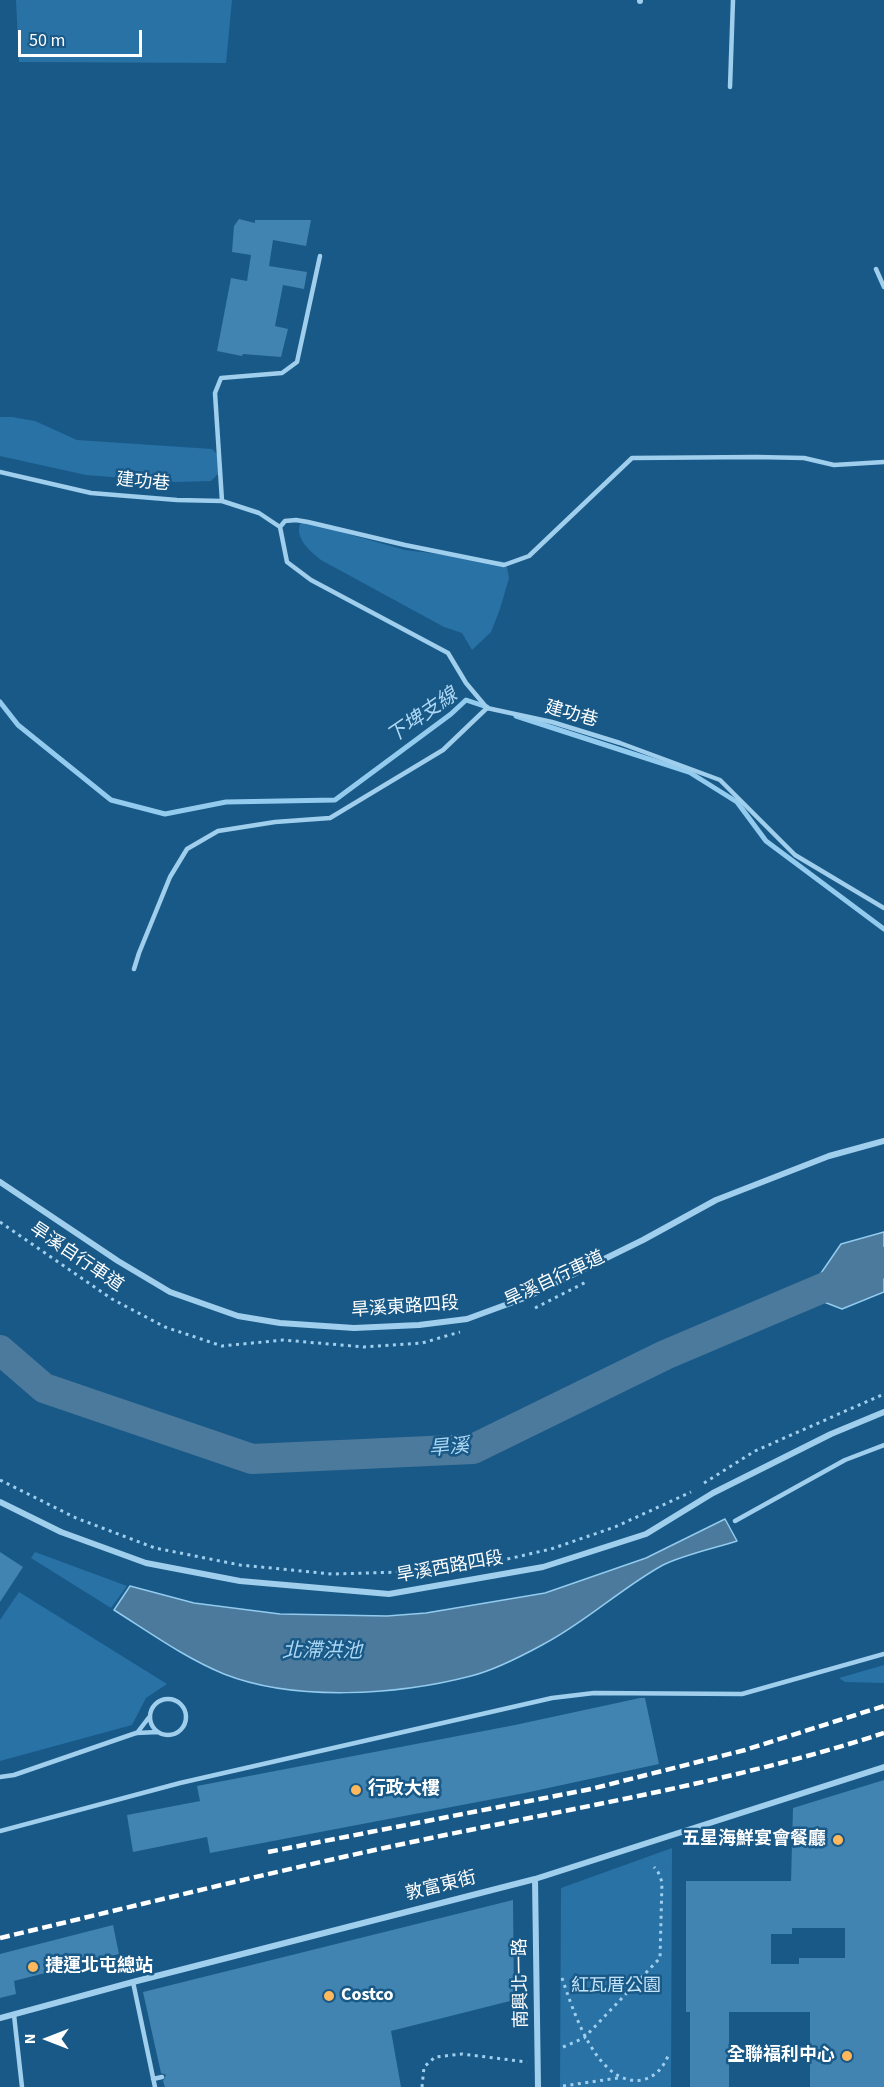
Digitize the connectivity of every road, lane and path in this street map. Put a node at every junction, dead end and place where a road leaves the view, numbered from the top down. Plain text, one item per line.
1 (733, 0) edge
2 (729, 87) dead end
3 (320, 256) dead end
4 (876, 269) dead end
5 (884, 287) edge
6 (884, 462) edge
7 (0, 472) edge
8 (222, 501) junction
9 (280, 527) junction
10 (487, 708) junction
11 (884, 908) edge
12 (134, 969) dead end
13 (884, 1141) edge
14 (0, 1182) edge
15 (0, 1222) edge
16 (593, 1279) dead end
17 (534, 1308) dead end
18 (462, 1332) dead end
19 (884, 1394) edge
20 (884, 1412) edge
21 (884, 1445) edge
22 (0, 1480) edge
23 (702, 1485) dead end
24 (693, 1491) dead end
25 (0, 1502) edge
26 (735, 1521) dead end
27 (884, 1654) edge
28 (150, 1716) junction
29 (158, 1732) junction
30 (136, 1733) junction
31 (884, 1767) edge
32 (0, 1777) edge
33 (0, 1831) edge
34 (654, 1867) dead end
35 (535, 1879) junction
36 (562, 1978) dead end
37 (133, 1982) junction
38 (14, 2015) junction
39 (0, 2018) edge
40 (584, 2038) junction
41 (563, 2047) dead end
42 (668, 2056) dead end
43 (537, 2063) junction
44 (162, 2077) dead end
45 (618, 2078) junction
46 (153, 2079) junction
47 (592, 2082) junction
48 (563, 2086) edge
49 (22, 2087) edge
50 (154, 2087) edge
51 (422, 2087) edge
52 (537, 2087) edge
53 (594, 2087) edge

1 - 2 lane
3 - 8 lane
4 - 5 lane
6 - 9 lane
7 - 8 lane, 建功巷
8 - 9 lane, 建功巷
9 - 10 lane
10 - 11 lane, 建功巷
10 - 12 lane
13 - 14 street, 旱溪東路四段
15 - 18 path, 旱溪自行車道
16 - 17 path, 旱溪自行車道
19 - 23 path
20 - 25 street, 旱溪西路四段
21 - 26 lane
22 - 24 path
27 - 33 lane
28 - 29 lane
28 - 29 lane
28 - 30 lane
29 - 30 lane
30 - 32 lane
31 - 35 street, 敦富東街
34 - 40 path
35 - 37 street, 敦富東街
35 - 43 street, 南興北一路
36 - 40 path
37 - 38 street, 敦富東街
37 - 46 lane
38 - 39 street, 敦富東街
38 - 49 lane
40 - 41 path
40 - 45 path
42 - 45 path
43 - 51 path
43 - 52 street, 南興北一路
44 - 46 lane
45 - 47 path
46 - 50 lane
47 - 48 path
47 - 53 path

